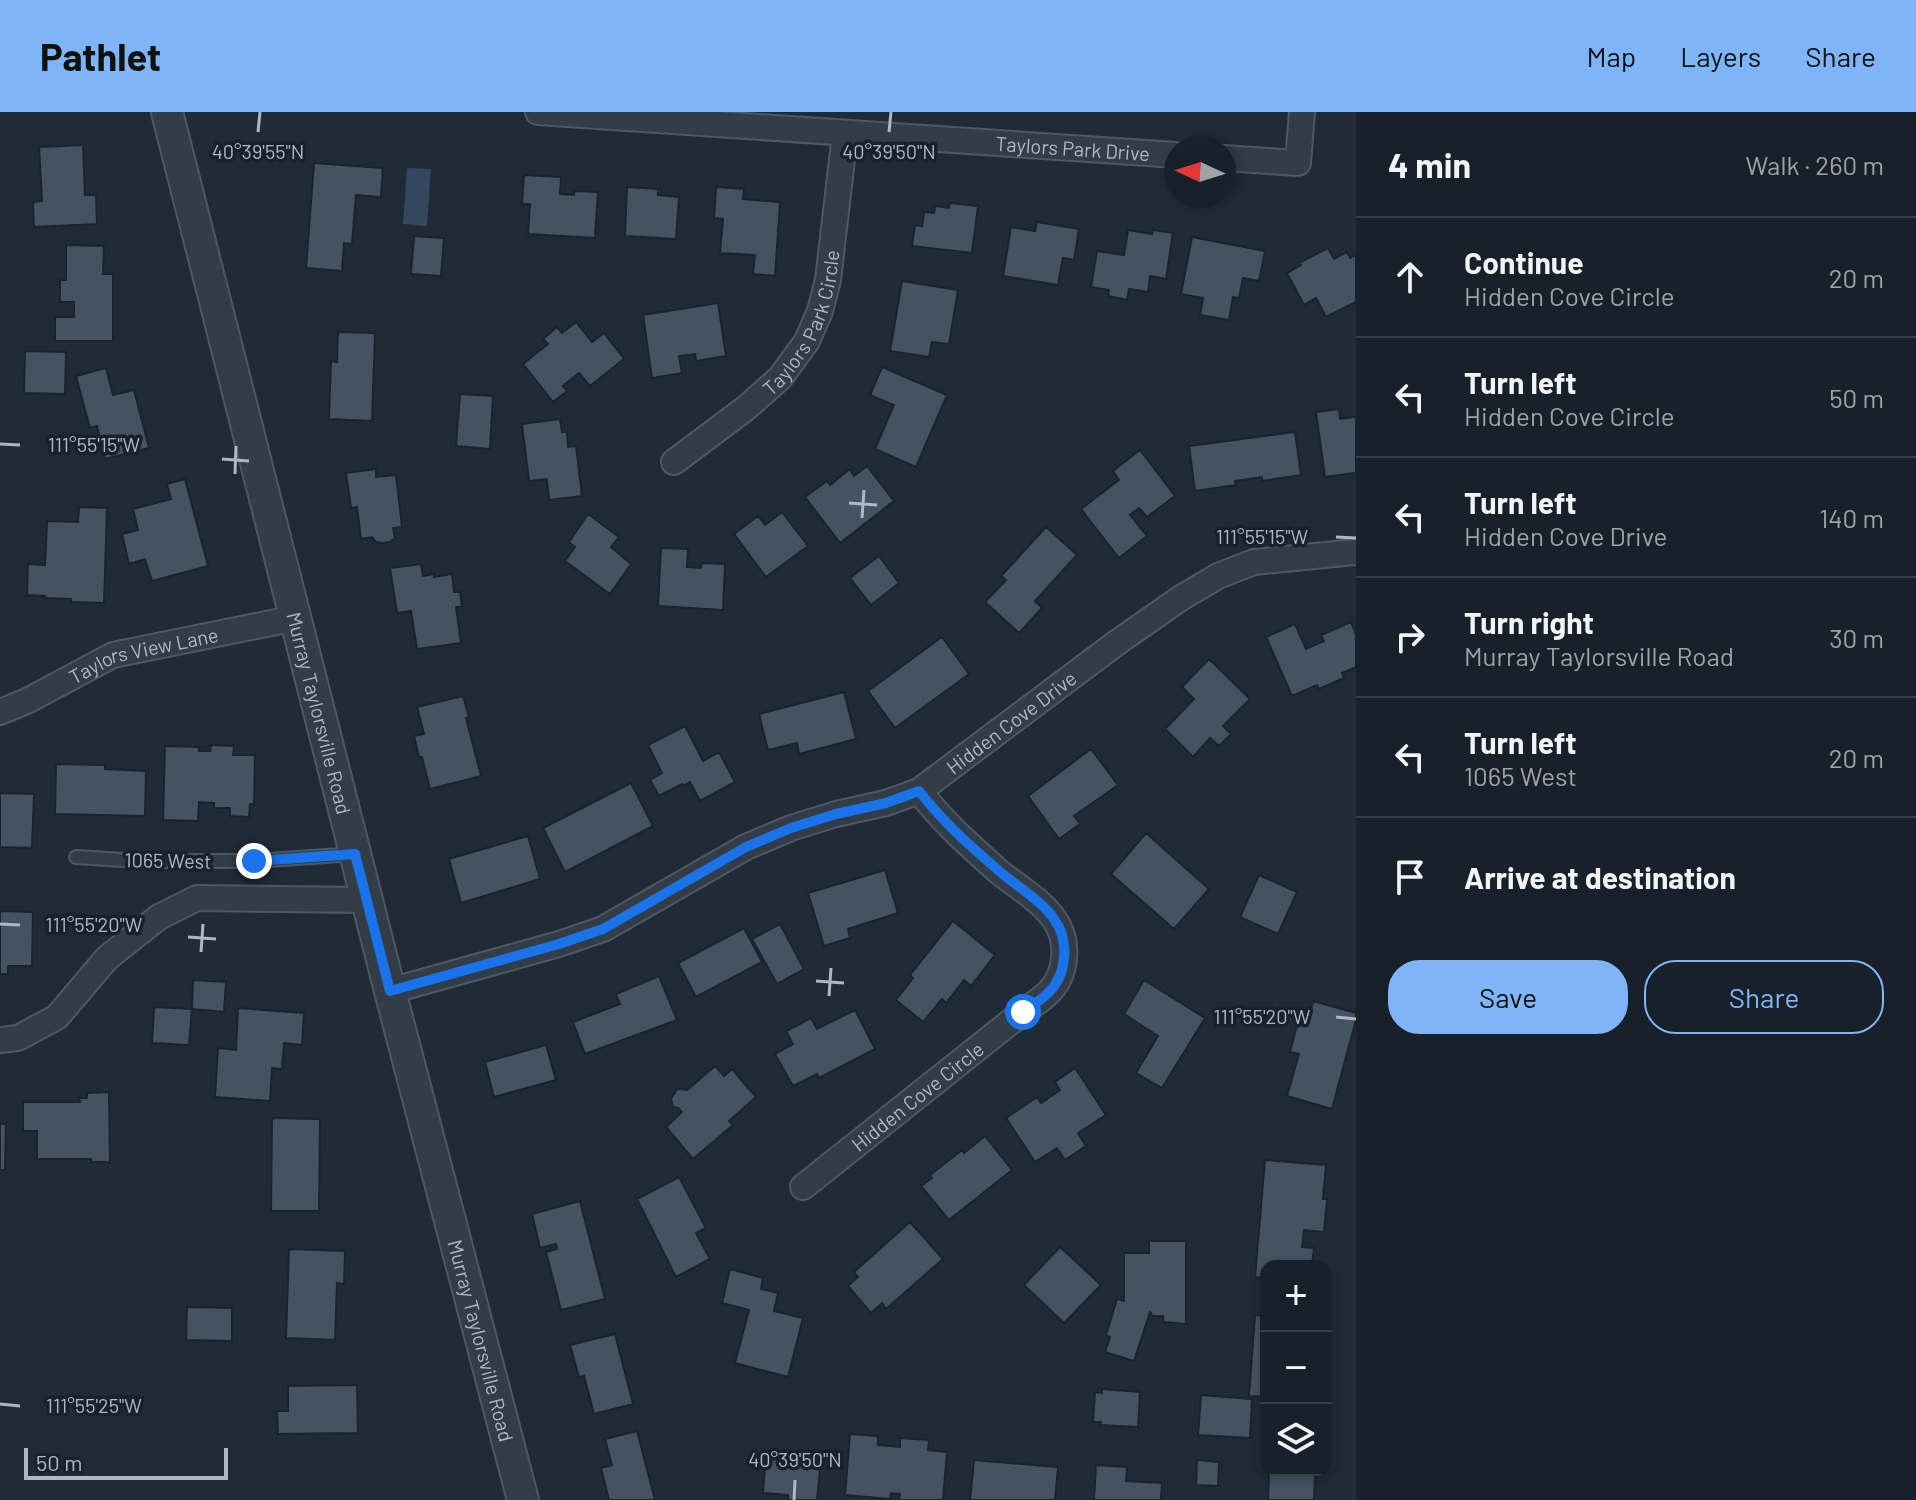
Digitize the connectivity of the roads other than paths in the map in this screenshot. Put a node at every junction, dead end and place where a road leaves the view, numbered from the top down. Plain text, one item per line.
1 (167, 112) edge
2 (538, 112) edge
3 (1302, 112) edge
4 (845, 134) junction
5 (1164, 154) edge
6 (1236, 159) edge
7 (674, 462) dead end
8 (1356, 552) edge
9 (296, 618) junction
10 (0, 712) edge
11 (919, 791) junction
12 (355, 854) junction
13 (76, 857) dead end
14 (367, 900) junction
15 (390, 991) junction
16 (0, 1040) edge
17 (803, 1187) dead end
18 (523, 1500) edge

1 - 9 street, Murray Taylorsville Road
2 - 4 street, Taylors Park Drive
3 - 6 street
4 - 5 street, Taylors Park Drive
4 - 7 street, Taylors Park Circle
8 - 11 street, Hidden Cove Drive
9 - 10 street, Taylors View Lane
9 - 12 street, Murray Taylorsville Road
11 - 15 street, Hidden Cove Drive
11 - 17 street, Hidden Cove Circle
12 - 13 lane, 1065 West
12 - 14 street, Murray Taylorsville Road
14 - 15 street, Murray Taylorsville Road
14 - 16 street
15 - 18 street, Murray Taylorsville Road

